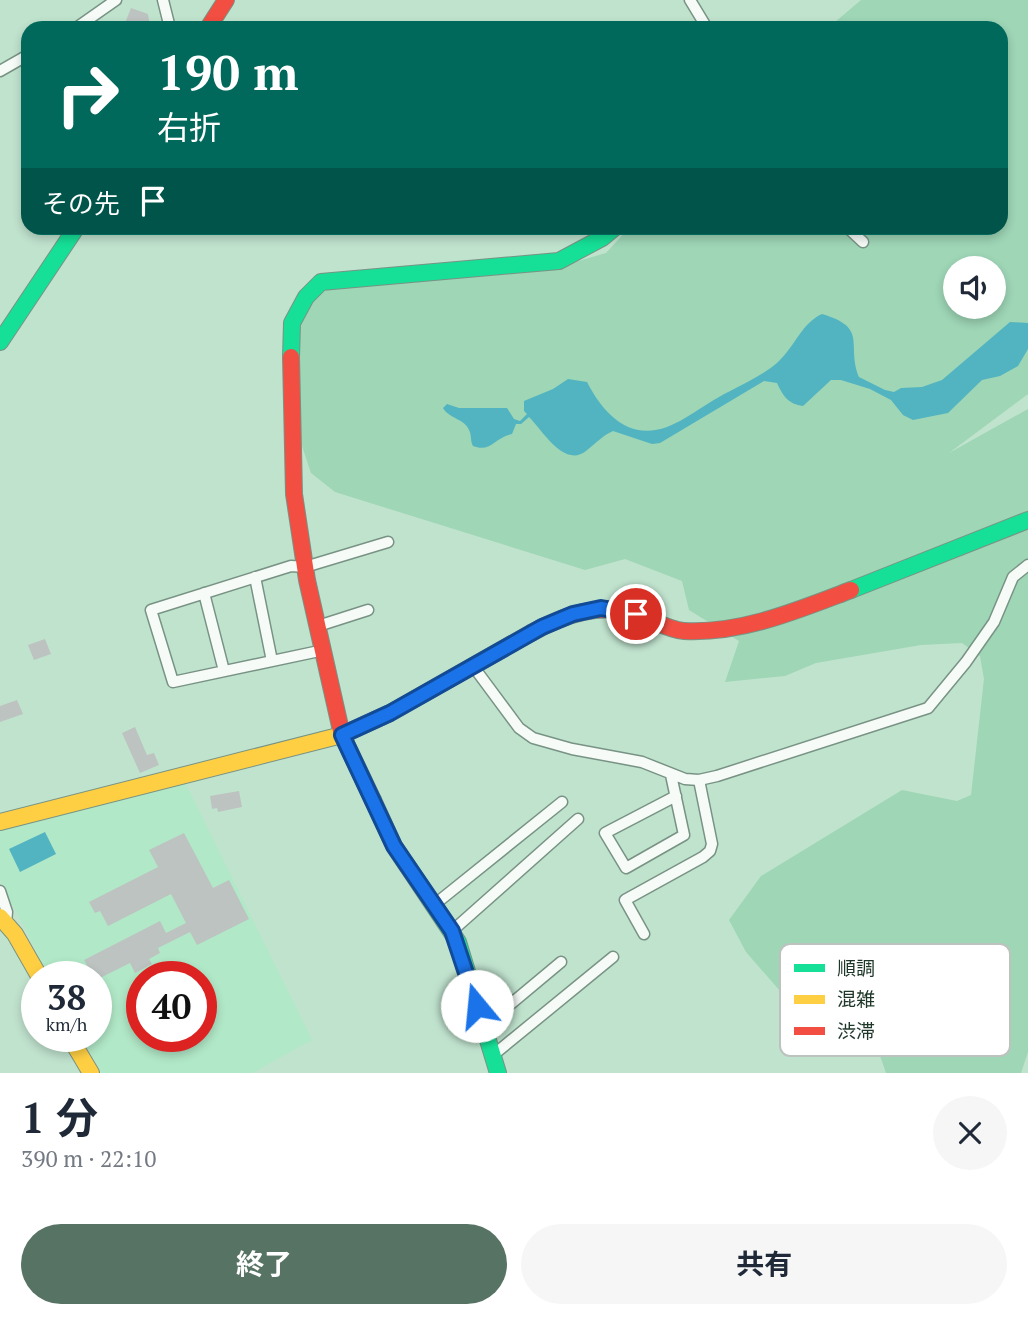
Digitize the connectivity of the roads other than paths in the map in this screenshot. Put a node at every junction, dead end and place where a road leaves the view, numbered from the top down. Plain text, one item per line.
1 (116, 0) edge
2 (163, 0) edge
3 (226, 0) edge
4 (690, 0) edge
5 (86, 21) edge
6 (168, 21) edge
7 (212, 21) edge
8 (703, 21) edge
9 (21, 59) edge
10 (0, 71) edge
11 (71, 235) edge
12 (606, 235) edge
13 (856, 235) edge
14 (863, 242) dead end
15 (0, 342) edge
16 (1028, 520) edge
17 (388, 542) dead end
18 (1028, 565) edge
19 (305, 568) junction
20 (255, 578) junction
21 (204, 593) junction
22 (368, 610) dead end
23 (318, 626) junction
24 (324, 650) junction
25 (272, 661) junction
26 (473, 666) junction
27 (224, 671) junction
28 (342, 735) junction
29 (671, 775) junction
30 (699, 780) junction
31 (676, 796) junction
32 (562, 802) dead end
33 (578, 819) dead end
34 (0, 822) edge
35 (0, 891) edge
36 (434, 905) junction
37 (3, 920) edge
38 (452, 931) junction
39 (644, 934) dead end
40 (613, 957) dead end
41 (32, 961) edge
42 (561, 962) dead end
43 (483, 1027) junction
44 (79, 1052) edge
45 (492, 1056) junction
46 (91, 1073) edge
47 (498, 1073) edge

1 - 5 street
2 - 6 street
3 - 7 street
4 - 8 street
9 - 10 street
11 - 15 street
12 - 19 street
13 - 14 street
16 - 26 street
17 - 19 street
18 - 30 street
19 - 20 street
19 - 23 street
20 - 21 street
20 - 25 street
21 - 27 street
21 - 27 street
22 - 23 street
23 - 24 street
24 - 25 street
24 - 28 street
25 - 27 street
26 - 28 street
26 - 29 street
28 - 34 street
28 - 36 street
29 - 30 street
29 - 31 street
30 - 39 street
31 - 31 street
32 - 36 street
33 - 38 street
35 - 37 street
36 - 38 street
37 - 41 street
38 - 43 street
40 - 45 street
42 - 43 street
43 - 45 street
44 - 46 street
45 - 47 street

